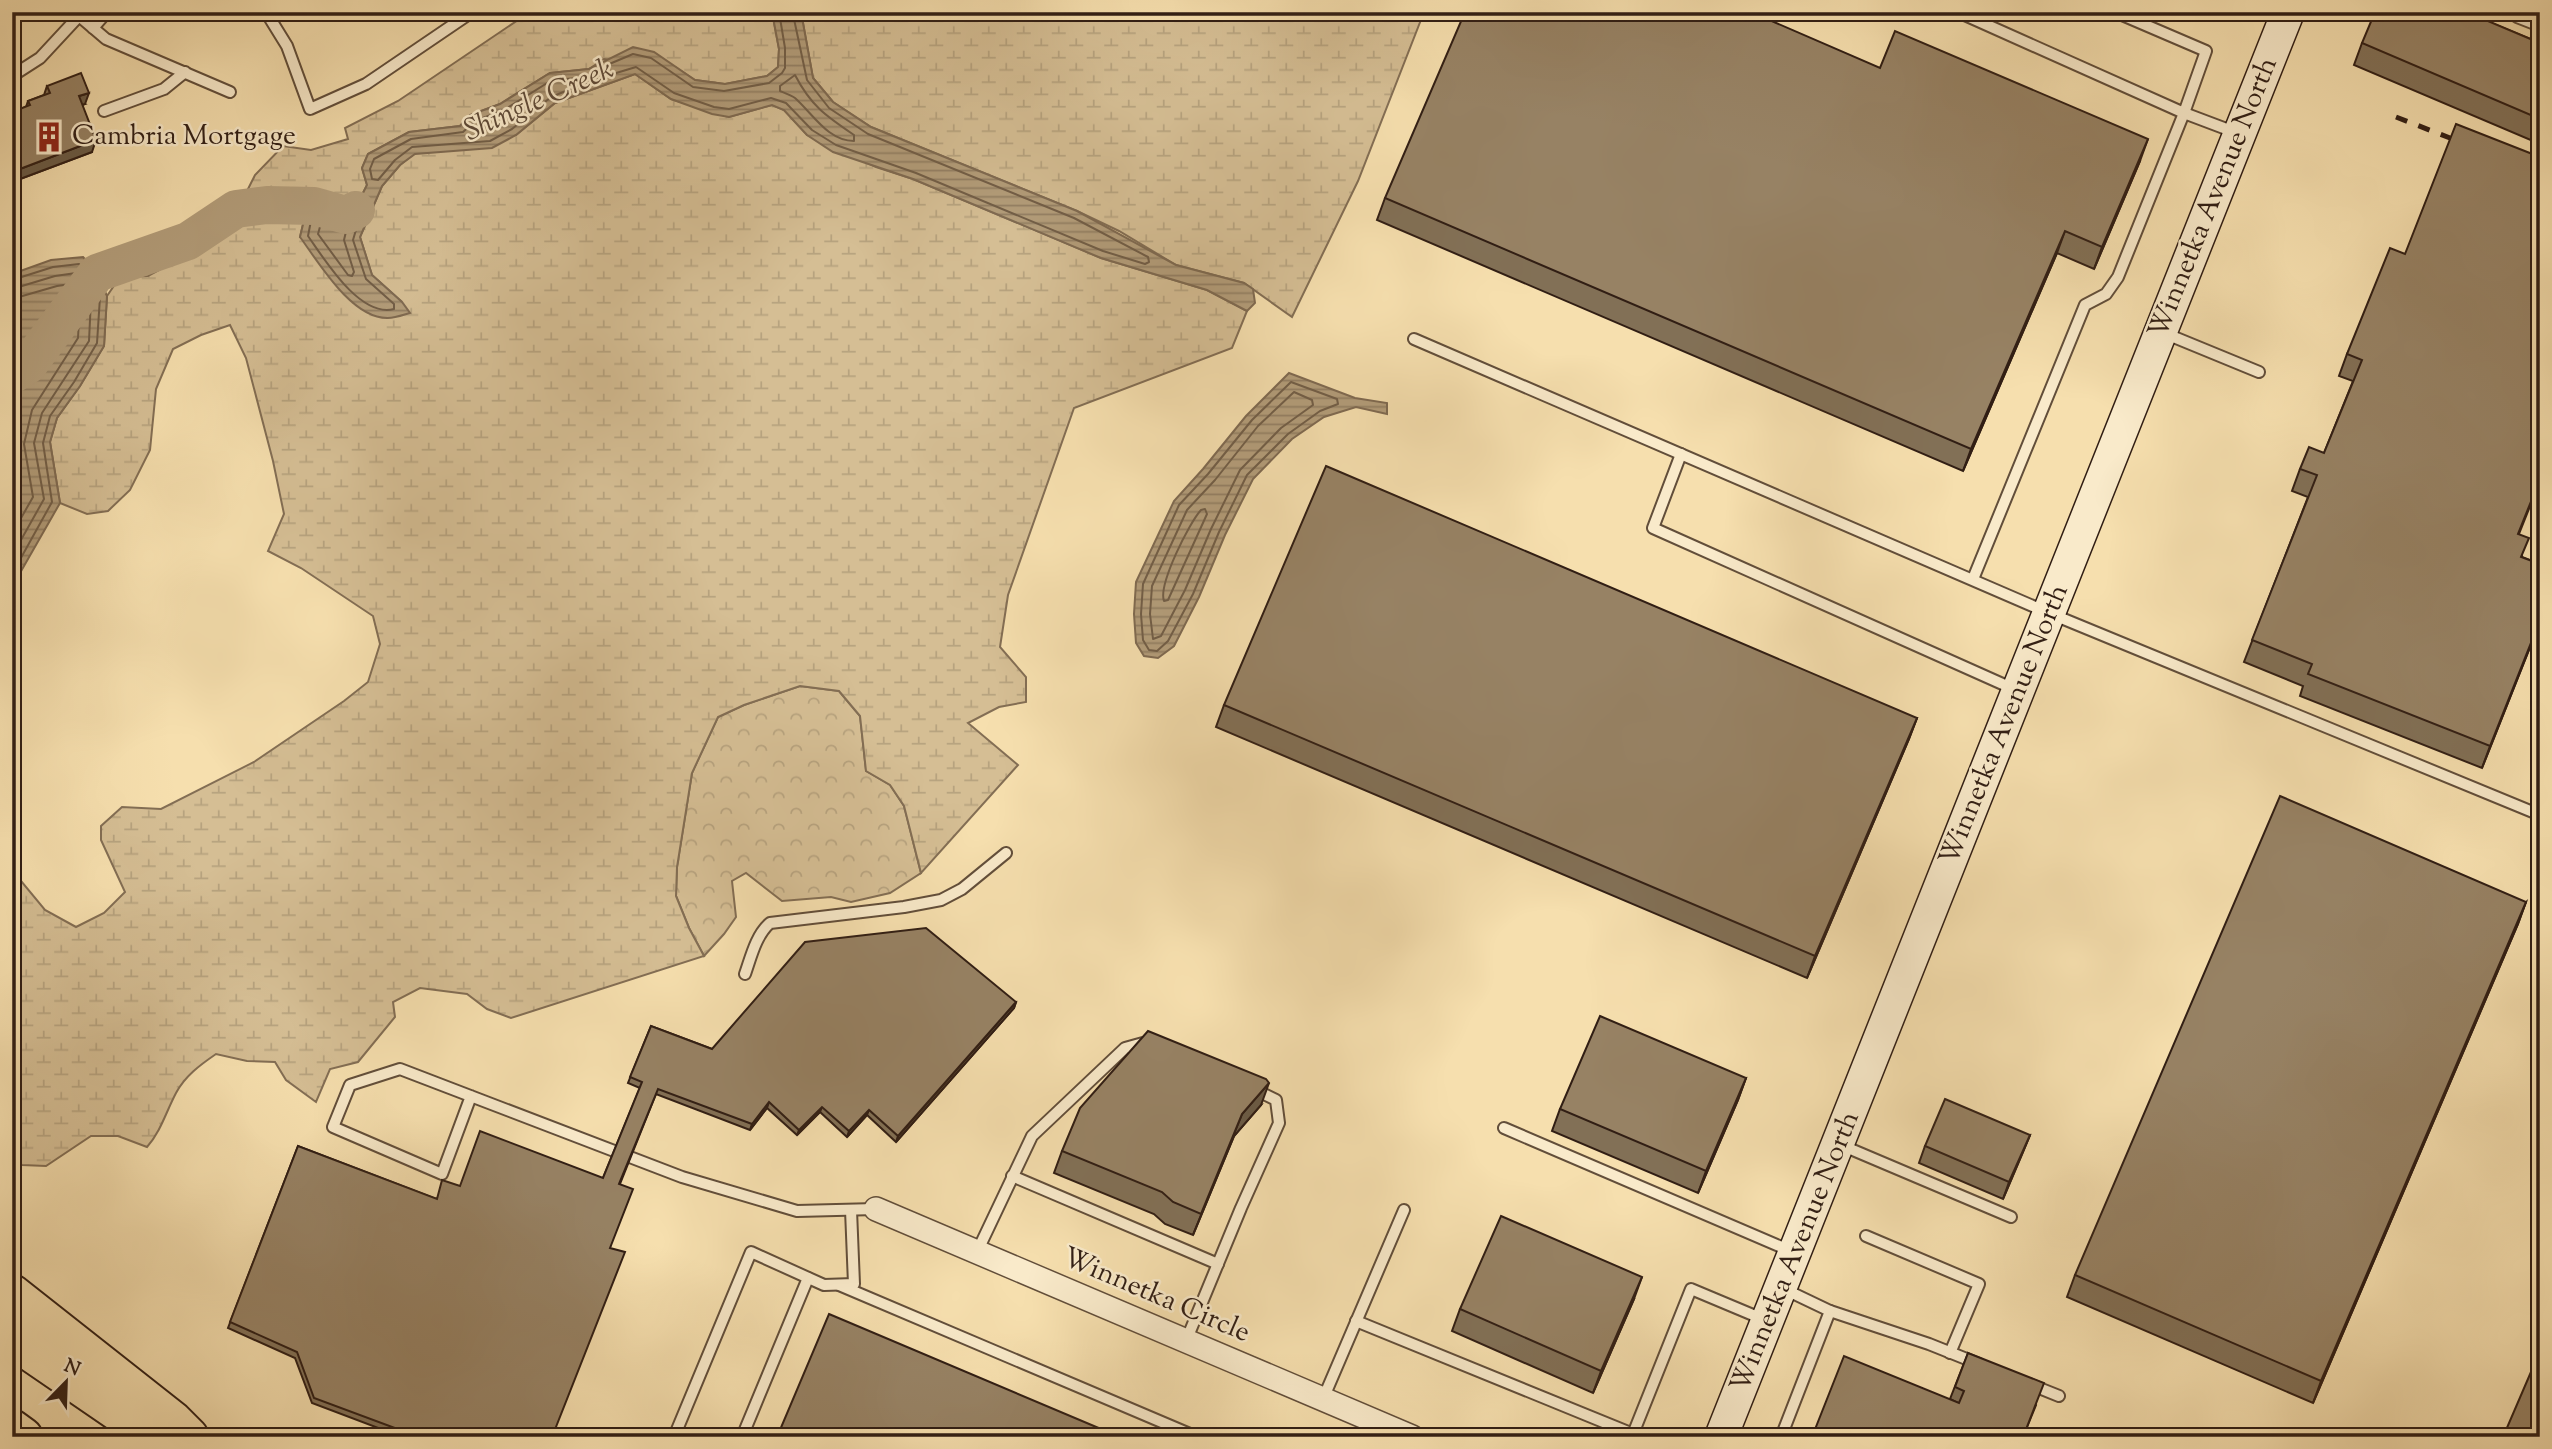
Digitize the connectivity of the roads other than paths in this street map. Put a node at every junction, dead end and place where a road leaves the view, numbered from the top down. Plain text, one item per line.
1 (107, 12) edge
2 (265, 12) edge
3 (472, 12) edge
4 (1958, 12) edge
5 (2115, 12) edge
6 (2288, 12) edge
7 (2519, 12) edge
8 (74, 14) edge
9 (2540, 26) edge
10 (93, 28) junction
11 (185, 72) junction
12 (12, 76) edge
13 (230, 92) dead end
14 (104, 111) dead end
15 (2184, 113) junction
16 (2240, 134) junction
17 (2161, 332) junction
18 (1414, 339) dead end
19 (2259, 372) dead end
20 (1681, 454) junction
21 (1973, 579) junction
22 (2049, 612) junction
23 (2018, 691) junction
24 (2540, 815) edge
25 (1006, 853) dead end
26 (745, 974) dead end
27 (1155, 1048) edge
28 (1240, 1083) edge
29 (471, 1096) junction
30 (1504, 1128) dead end
31 (1839, 1144) junction
32 (1012, 1176) junction
33 (876, 1209) joint
34 (851, 1210) junction
35 (1404, 1210) dead end
36 (2011, 1217) dead end
37 (1866, 1236) dead end
38 (977, 1252) junction
39 (1795, 1253) junction
40 (1218, 1264) junction
41 (808, 1278) junction
42 (839, 1285) junction
43 (1781, 1288) junction
44 (12, 1294) edge
45 (1830, 1311) junction
46 (1356, 1321) junction
47 (1768, 1321) junction
48 (12, 1339) edge
49 (1186, 1341) junction
50 (1950, 1353) junction
51 (1986, 1367) edge
52 (2023, 1382) edge
53 (2059, 1396) dead end
54 (1323, 1399) junction
55 (12, 1429) edge
56 (23, 1437) edge
57 (155, 1437) edge
58 (189, 1437) edge
59 (674, 1437) edge
60 (743, 1437) edge
61 (1197, 1437) edge
62 (1412, 1437) edge
63 (1721, 1437) edge
64 (1781, 1437) edge

1 - 10 lane
2 - 3 lane
4 - 15 lane
5 - 15 lane
6 - 16 street, Winnetka Avenue North
7 - 9 lane
8 - 10 lane
8 - 12 lane
10 - 11 lane
11 - 13 lane
11 - 14 lane
15 - 16 lane
15 - 21 lane
16 - 17 street, Winnetka Avenue North
17 - 19 lane
17 - 22 street, Winnetka Avenue North
18 - 20 lane
20 - 21 lane
20 - 23 lane
21 - 22 lane
22 - 23 street, Winnetka Avenue North
22 - 24 lane
23 - 31 street, Winnetka Avenue North
25 - 26 lane
27 - 32 lane
28 - 40 lane
29 - 29 lane
29 - 34 lane
30 - 39 lane
31 - 36 lane
31 - 39 street, Winnetka Avenue North
32 - 38 lane
32 - 40 lane
33 - 34 lane
33 - 38 street, Winnetka Circle
34 - 42 lane
35 - 46 lane
37 - 50 lane
38 - 49 street, Winnetka Circle
39 - 43 street, Winnetka Avenue North
40 - 49 lane
41 - 42 lane
41 - 59 lane
41 - 60 lane
42 - 61 lane
43 - 45 lane
43 - 47 street, Winnetka Avenue North
44 - 58 highway
45 - 50 lane
45 - 64 lane
46 - 47 lane
46 - 54 lane
47 - 63 street, Winnetka Avenue North
48 - 57 highway
49 - 54 street, Winnetka Circle
50 - 51 lane
52 - 53 lane
54 - 62 street, Winnetka Circle
55 - 56 highway

